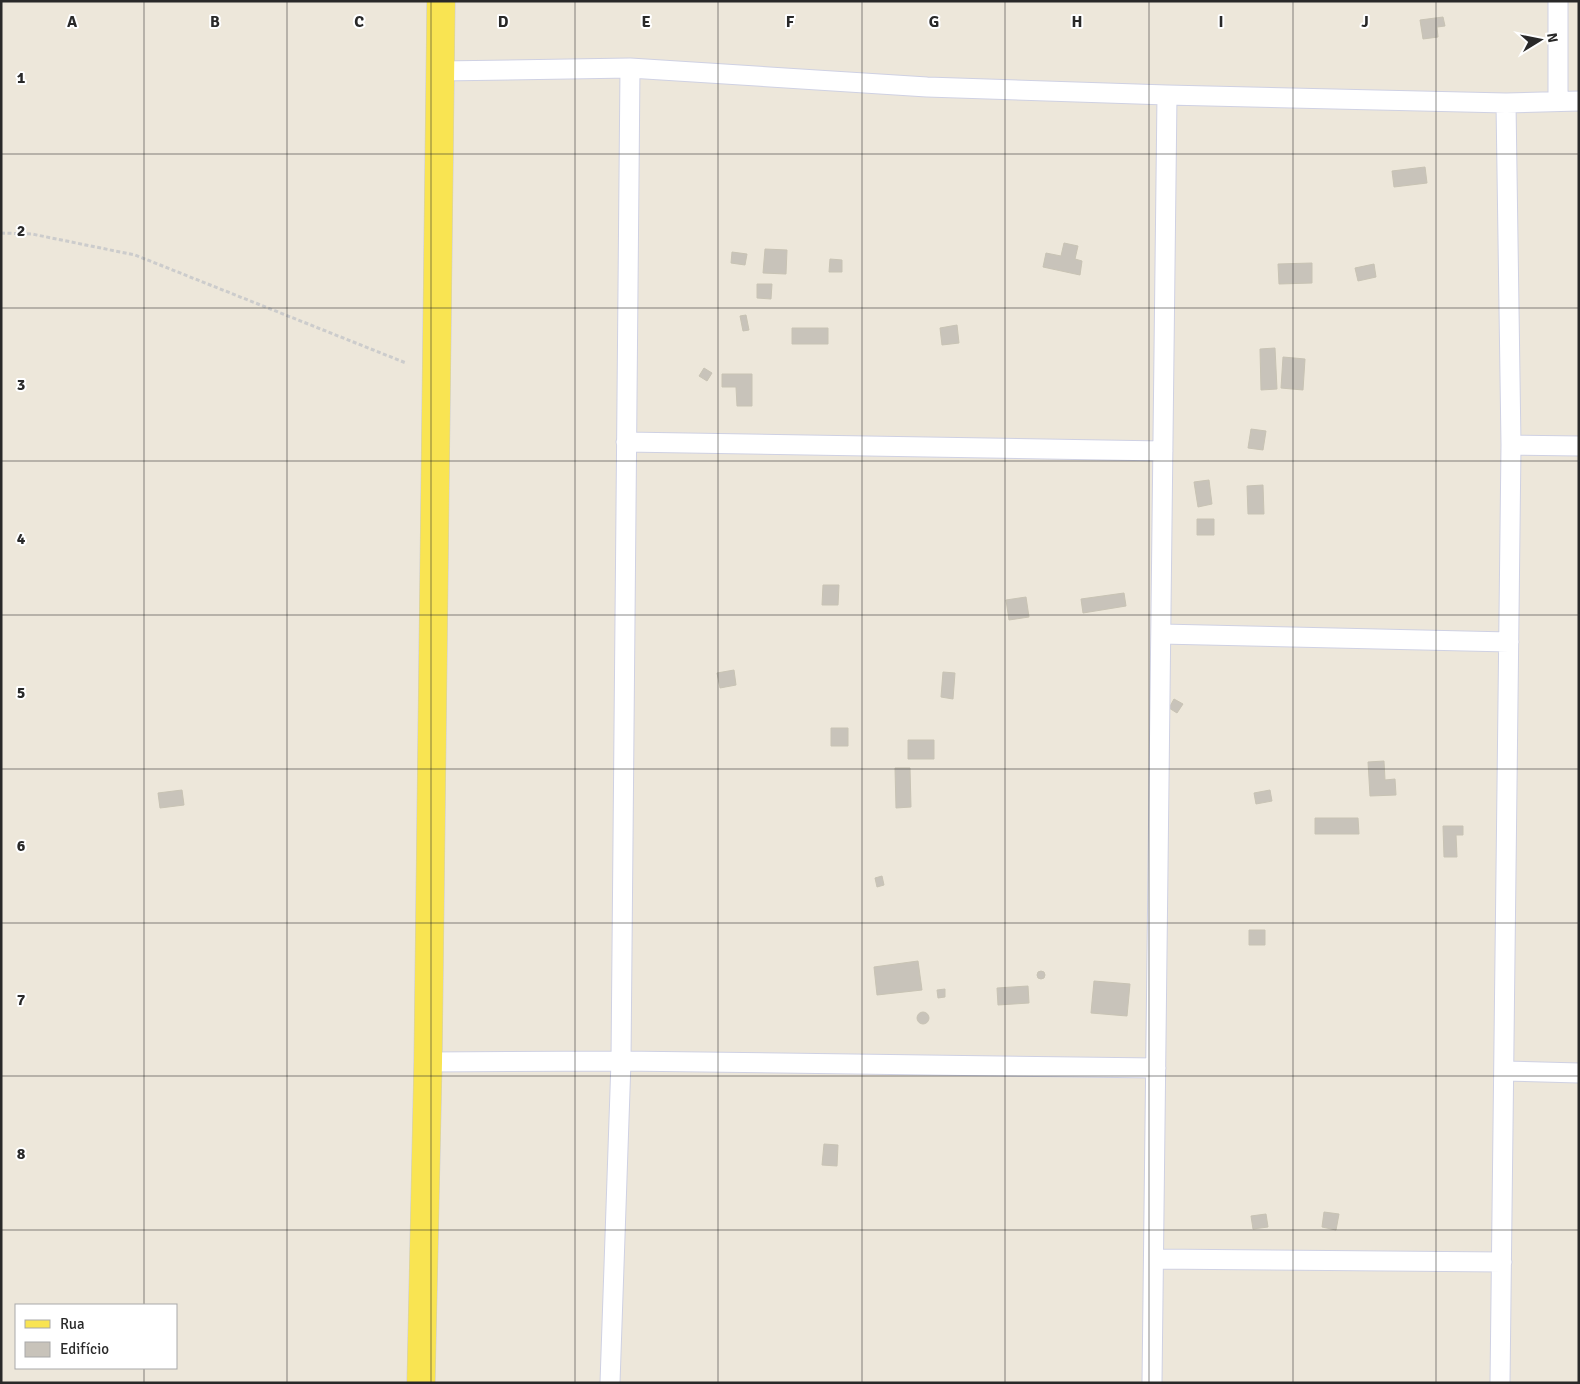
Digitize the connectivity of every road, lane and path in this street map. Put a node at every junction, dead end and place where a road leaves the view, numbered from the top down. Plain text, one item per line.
1 (441, 1) edge
2 (1558, 1) edge
3 (630, 68) junction
4 (440, 71) junction
5 (1167, 95) junction
6 (1558, 101) junction
7 (1579, 101) edge
8 (1506, 103) junction
9 (1, 233) edge
10 (437, 375) junction
11 (626, 442) junction
12 (1511, 445) junction
13 (1579, 446) edge
14 (1163, 452) junction
15 (1161, 634) junction
16 (1509, 642) junction
17 (621, 1061) junction
18 (428, 1062) junction
19 (1156, 1068) junction
20 (1504, 1072) junction
21 (1579, 1073) edge
22 (1154, 1259) junction
23 (1502, 1262) junction
24 (421, 1383) edge
25 (610, 1383) edge
26 (1152, 1383) edge
27 (1500, 1383) edge

1 - 4 main road
2 - 6 lane
3 - 4 lane
3 - 5 lane
3 - 11 lane
4 - 10 main road
5 - 8 lane
5 - 14 lane
6 - 7 lane
6 - 8 lane
8 - 12 lane
9 - 10 path
10 - 18 main road
11 - 14 lane
11 - 17 lane
12 - 13 lane
12 - 16 lane
14 - 15 lane
15 - 16 lane
15 - 19 lane
16 - 20 lane
17 - 18 lane
17 - 19 lane
17 - 25 lane
18 - 24 main road
19 - 22 lane
20 - 21 lane
20 - 23 lane
22 - 23 lane
22 - 26 lane
23 - 27 lane

